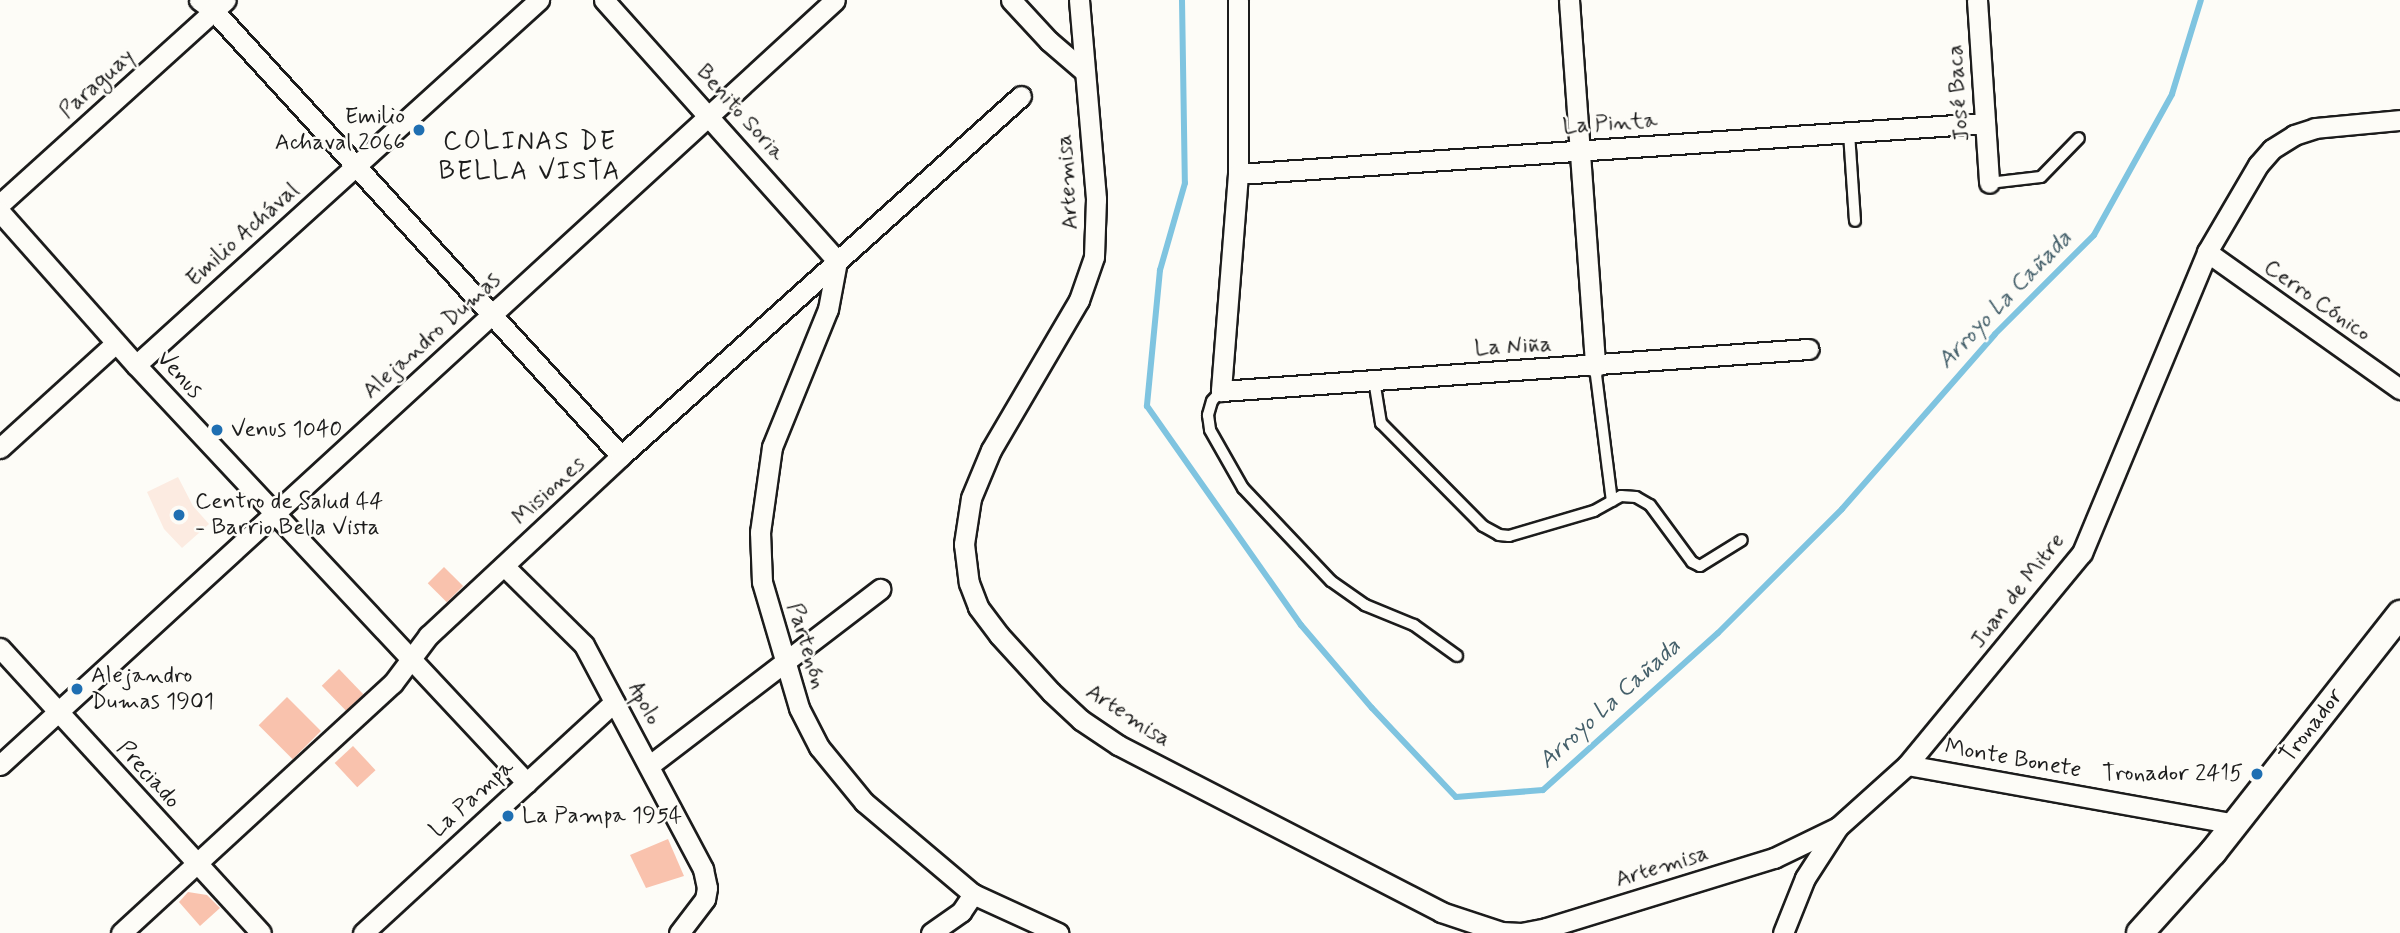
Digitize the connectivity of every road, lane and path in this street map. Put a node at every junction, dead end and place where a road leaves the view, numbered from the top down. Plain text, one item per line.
1 (539, 0) edge
2 (604, 0) edge
3 (835, 0) edge
4 (1011, 0) edge
5 (1079, 0) edge
6 (1238, 0) edge
7 (1569, 0) edge
8 (1977, 0) edge
9 (213, 4) edge
10 (1084, 71) junction
11 (1021, 96) dead end
12 (711, 116) junction
13 (2400, 120) edge
14 (1985, 123) junction
15 (1849, 133) junction
16 (2080, 138) dead end
17 (1580, 151) junction
18 (355, 166) junction
19 (1238, 174) junction
20 (1989, 183) joint
21 (0, 204) edge
22 (0, 212) edge
23 (1855, 221) dead end
24 (2207, 252) junction
25 (837, 261) junction
26 (490, 316) junction
27 (116, 343) junction
28 (1808, 349) dead end
29 (136, 365) junction
30 (1595, 367) junction
31 (1374, 380) junction
32 (2400, 389) edge
33 (1221, 391) junction
34 (0, 448) edge
35 (621, 456) junction
36 (1612, 501) junction
37 (274, 514) junction
38 (1741, 540) dead end
39 (504, 566) junction
40 (880, 589) dead end
41 (2400, 614) edge
42 (0, 648) edge
43 (1457, 656) dead end
44 (412, 658) junction
45 (786, 662) junction
46 (614, 702) junction
47 (58, 712) junction
48 (0, 765) edge
49 (650, 765) junction
50 (1907, 765) junction
51 (527, 783) junction
52 (2235, 824) junction
53 (1838, 827) junction
54 (196, 864) junction
55 (973, 894) junction
56 (1049, 931) edge
57 (121, 933) edge
58 (261, 933) edge
59 (363, 933) edge
60 (679, 933) edge
61 (931, 933) edge
62 (1783, 933) edge
63 (2140, 933) edge

1 - 18 street, Emilio Achával
2 - 12 street, Benito Soria
3 - 12 street, Alejandro Dumas
4 - 10 street
5 - 10 street, Artemisa
6 - 19 street
7 - 17 street
8 - 14 street, José Baca
9 - 18 street
9 - 21 street, Paraguay
10 - 53 street, Artemisa
11 - 25 street, Misiones
12 - 25 street, Benito Soria
12 - 26 street, Alejandro Dumas
13 - 24 street, Juan de Mitre
14 - 15 street, La Pinta
14 - 20 street, José Baca
15 - 17 street, La Pinta
15 - 23 lane
16 - 20 lane
17 - 19 street, La Pinta
17 - 30 street
18 - 26 street
18 - 29 street, Emilio Achával
19 - 33 street
22 - 27 street, Venus
24 - 32 street, Cerro Cónico
24 - 50 street, Juan de Mitre
25 - 35 street, Misiones
25 - 45 street, Partenón
26 - 35 street
26 - 37 street, Alejandro Dumas
27 - 29 street, Venus
27 - 34 street
28 - 30 street, La Niña
29 - 37 street, Venus
30 - 31 street, La Niña
30 - 36 lane
31 - 33 street, La Niña
31 - 36 lane
33 - 43 lane
35 - 39 street, Misiones
36 - 38 lane
37 - 44 street, Venus
37 - 47 street, Alejandro Dumas
39 - 44 street, Misiones
39 - 46 street, Apolo
40 - 45 street
41 - 52 main road, Tronador
42 - 47 street, Preciado
44 - 51 street, Venus
44 - 54 street, Misiones
45 - 49 street
45 - 55 street, Partenón
46 - 49 street, Apolo
46 - 51 street, La Pampa
47 - 48 street, Alejandro Dumas
47 - 54 street, Preciado
49 - 60 street, Apolo
50 - 52 street, Monte Bonete
50 - 53 street, Juan de Mitre
51 - 59 street, La Pampa
52 - 63 main road, Tronador
53 - 62 street, Juan de Mitre
54 - 57 street, Misiones
54 - 58 street, Preciado
55 - 56 street, Partenón
55 - 61 street

